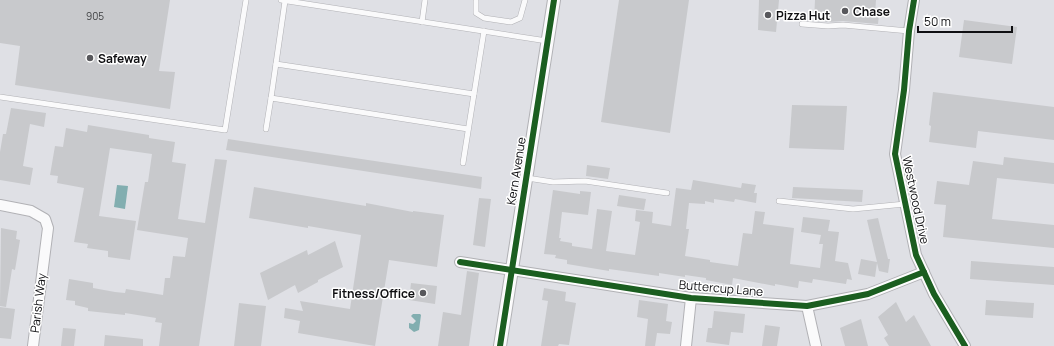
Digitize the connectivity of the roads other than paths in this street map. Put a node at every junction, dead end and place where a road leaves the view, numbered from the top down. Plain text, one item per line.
1 (246, 0) edge
2 (283, 0) edge
3 (425, 0) edge
4 (525, 0) edge
5 (554, 0) edge
6 (914, 0) edge
7 (476, 1) dead end
8 (422, 22) junction
9 (802, 24) dead end
10 (484, 31) junction
11 (909, 31) junction
12 (548, 41) junction
13 (276, 64) junction
14 (474, 94) junction
15 (0, 97) edge
16 (271, 98) junction
17 (266, 129) dead end
18 (468, 129) junction
19 (462, 163) dead end
20 (527, 178) junction
21 (667, 193) dead end
22 (779, 201) dead end
23 (905, 204) junction
24 (0, 205) edge
25 (460, 262) dead end
26 (512, 270) junction
27 (924, 272) junction
28 (691, 298) junction
29 (807, 306) junction
30 (33, 346) edge
31 (500, 346) edge
32 (686, 346) edge
33 (816, 346) edge
34 (965, 346) edge

1 - 15 lane
2 - 8 lane
2 - 13 lane
3 - 8 lane
4 - 7 lane
5 - 12 street, Kern Avenue
6 - 11 street, Westwood Drive
8 - 10 lane
9 - 11 lane
10 - 12 lane
10 - 14 lane
11 - 23 street, Westwood Drive
12 - 20 street, Kern Avenue
13 - 14 lane
13 - 16 lane
14 - 18 lane
16 - 17 lane
16 - 18 lane
18 - 19 lane
20 - 21 lane
20 - 26 street, Kern Avenue
22 - 23 lane
23 - 27 street, Westwood Drive
24 - 30 street, Parish Way
25 - 26 street, Buttercup Lane
26 - 28 street, Buttercup Lane
26 - 31 street, Kern Avenue
27 - 29 street, Buttercup Lane
27 - 34 street, Westwood Drive
28 - 29 street, Buttercup Lane
28 - 32 street
29 - 33 street

